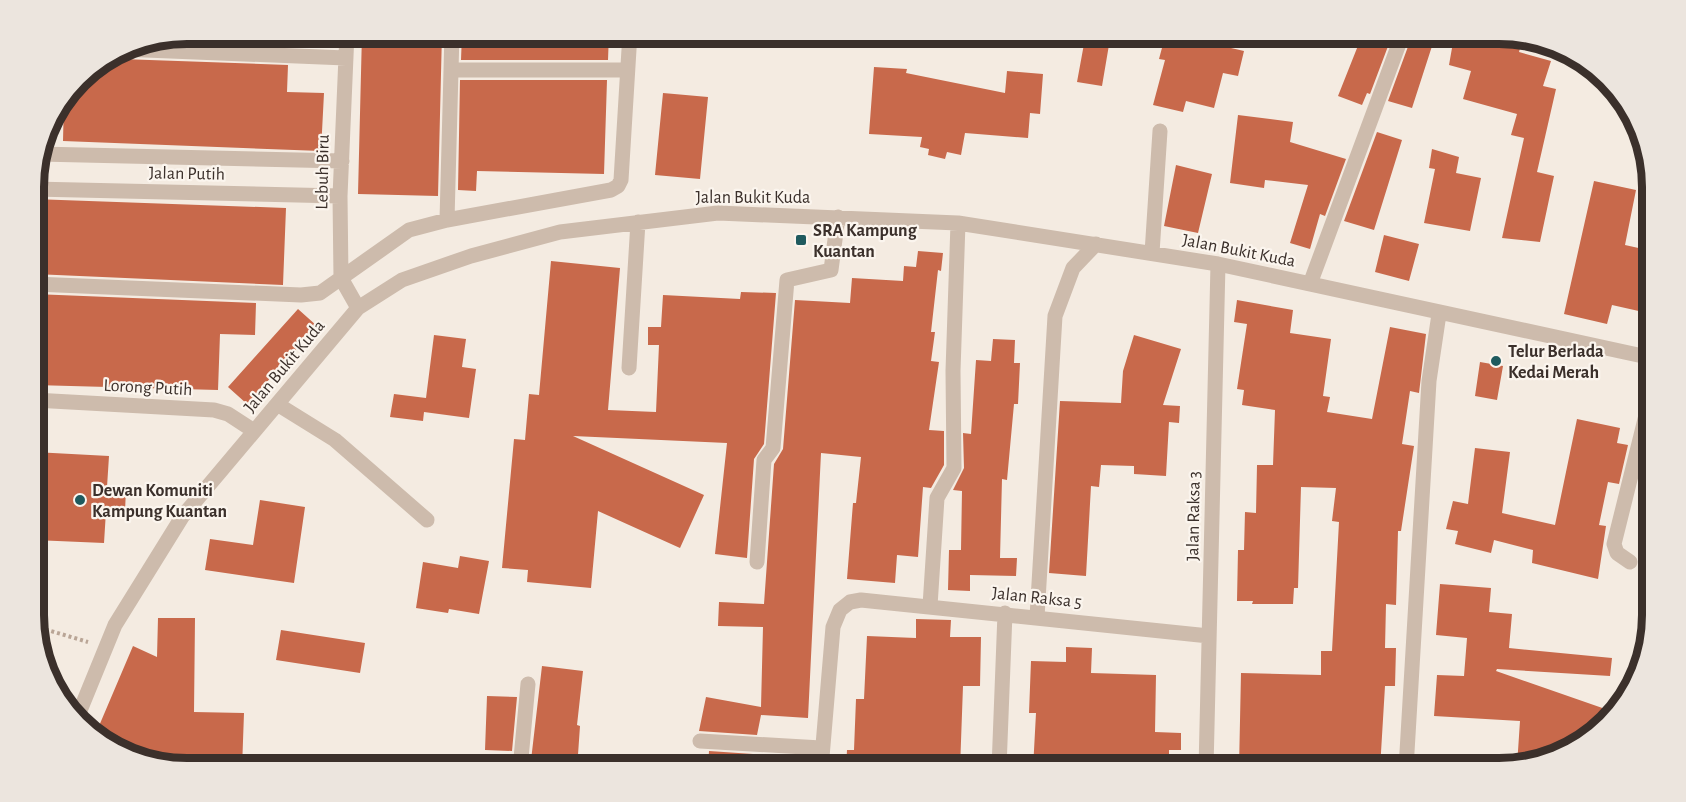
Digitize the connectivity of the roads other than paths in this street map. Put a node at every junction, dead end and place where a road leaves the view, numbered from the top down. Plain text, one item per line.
1 (347, 44) edge
2 (452, 44) edge
3 (629, 44) edge
4 (1399, 44) edge
5 (145, 50) edge
6 (346, 58) junction
7 (451, 70) junction
8 (626, 70) junction
9 (1160, 131) dead end
10 (47, 153) edge
11 (342, 161) junction
12 (44, 189) edge
13 (340, 196) junction
14 (838, 217) junction
15 (447, 220) junction
16 (638, 222) junction
17 (958, 223) junction
18 (1096, 244) junction
19 (1152, 253) junction
20 (1218, 264) junction
21 (341, 278) junction
22 (44, 284) edge
23 (1310, 284) junction
24 (358, 308) junction
25 (1439, 314) junction
26 (1642, 356) edge
27 (629, 368) dead end
28 (44, 401) edge
29 (277, 404) junction
30 (254, 431) junction
31 (1642, 431) edge
32 (427, 520) dead end
33 (757, 562) dead end
34 (1630, 562) dead end
35 (930, 606) junction
36 (1005, 613) junction
37 (1037, 617) junction
38 (1209, 636) junction
39 (528, 684) dead end
40 (80, 711) edge
41 (700, 741) dead end
42 (821, 747) junction
43 (521, 758) edge
44 (820, 758) edge
45 (999, 758) edge
46 (1206, 758) edge
47 (1407, 758) edge

1 - 6 street, Lebuh Biru
2 - 7 street
3 - 8 street
4 - 23 street
5 - 6 street
6 - 11 street, Lebuh Biru
7 - 8 street
7 - 15 street
8 - 15 street
9 - 19 street
10 - 11 street, Jalan Putih
11 - 13 street, Lebuh Biru
12 - 13 street, Jalan Putih
13 - 21 street, Lebuh Biru
14 - 16 street, Jalan Bukit Kuda
14 - 17 street, Jalan Bukit Kuda
14 - 33 street
15 - 21 street
16 - 24 street, Jalan Bukit Kuda
16 - 27 street
17 - 18 street, Jalan Bukit Kuda
17 - 35 street
18 - 19 street, Jalan Bukit Kuda
18 - 37 street
19 - 20 street, Jalan Bukit Kuda
20 - 23 street, Jalan Bukit Kuda
20 - 38 street, Jalan Raksa 3
21 - 22 street
21 - 24 street, Lebuh Biru
23 - 25 street, Jalan Bukit Kuda
24 - 29 street, Jalan Bukit Kuda
25 - 26 street, Jalan Bukit Kuda
25 - 47 street
28 - 30 street, Lorong Putih
29 - 30 street, Jalan Bukit Kuda
29 - 32 street
30 - 40 street, Jalan Bukit Kuda
31 - 34 street
35 - 36 street, Jalan Raksa 5
35 - 42 street, Jalan Raksa 5
36 - 37 street, Jalan Raksa 5
36 - 45 street
37 - 38 street, Jalan Raksa 5
38 - 46 street, Jalan Raksa 3
39 - 43 street
41 - 42 street
42 - 44 street

